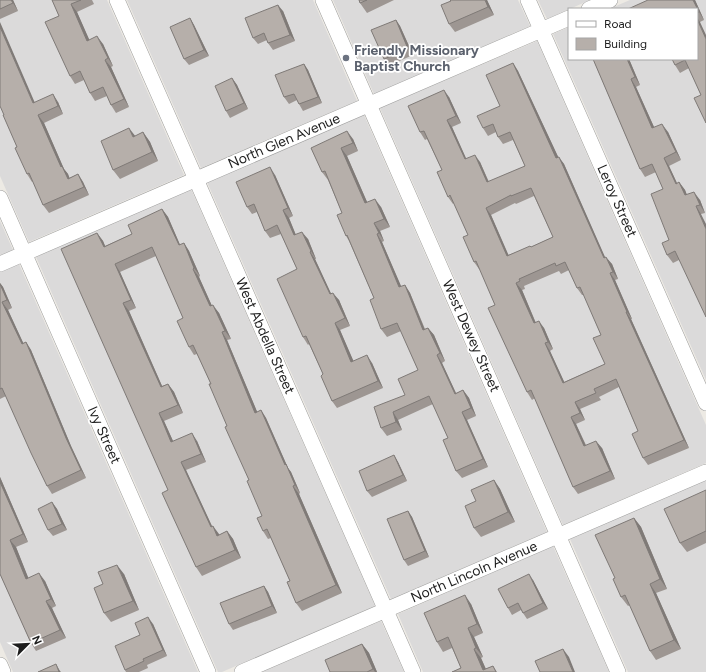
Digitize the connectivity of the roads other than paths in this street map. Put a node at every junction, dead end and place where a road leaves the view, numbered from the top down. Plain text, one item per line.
1 (117, 0) edge
2 (323, 0) edge
3 (528, 0) edge
4 (610, 0) edge
5 (591, 8) edge
6 (568, 18) edge
7 (542, 30) junction
8 (369, 104) junction
9 (196, 178) junction
10 (0, 198) edge
11 (24, 253) junction
12 (0, 264) edge
13 (706, 403) edge
14 (706, 472) edge
15 (558, 536) junction
16 (386, 610) junction
17 (0, 665) edge
18 (3, 672) edge
19 (208, 672) edge
20 (242, 672) edge
21 (413, 672) edge
22 (618, 672) edge

1 - 9 street, West Abdella Street
2 - 8 street, West Dewey Street
3 - 7 street, Leroy Street
4 - 5 street
6 - 7 street, North Glen Avenue
7 - 8 street, North Glen Avenue
7 - 13 street, Leroy Street
8 - 9 street, North Glen Avenue
8 - 15 street, West Dewey Street
9 - 11 street, North Glen Avenue
9 - 16 street, West Abdella Street
10 - 11 street, Ivy Street
11 - 12 street, North Glen Avenue
11 - 19 street, Ivy Street
14 - 15 street, North Lincoln Avenue
15 - 16 street, North Lincoln Avenue
15 - 22 street, West Dewey Street
16 - 20 street, North Lincoln Avenue
16 - 21 street, West Abdella Street
17 - 18 street

